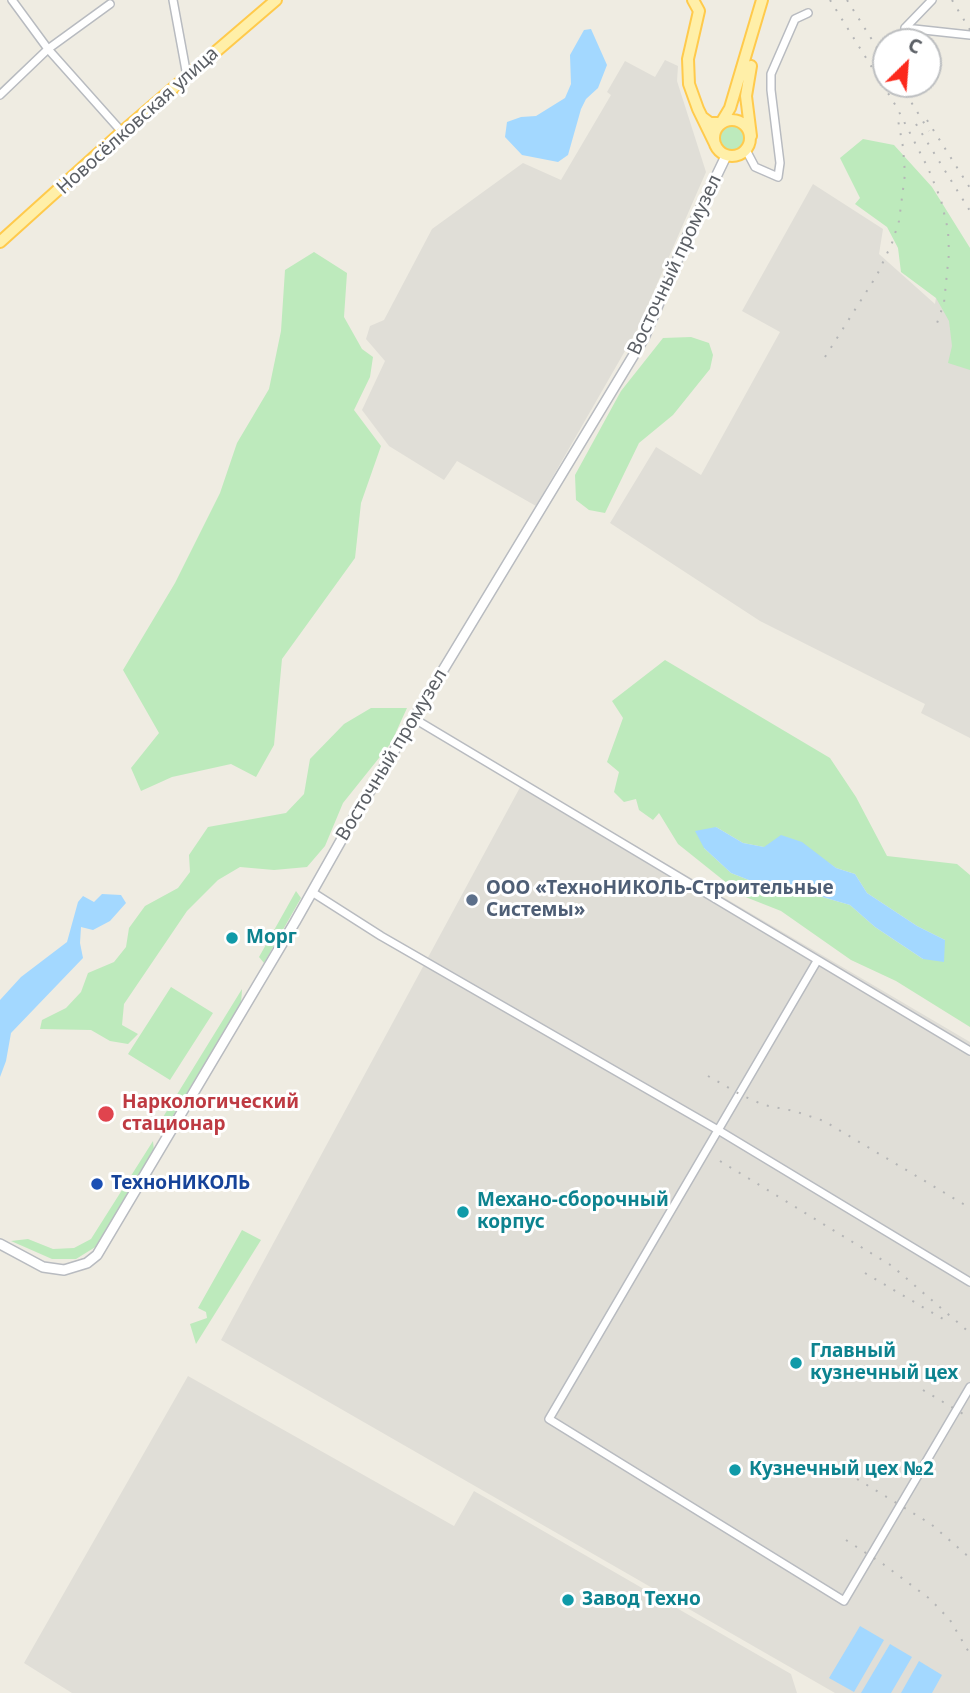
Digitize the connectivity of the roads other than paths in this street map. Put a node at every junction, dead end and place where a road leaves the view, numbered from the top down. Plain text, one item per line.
1 (12, 0) edge
2 (173, 0) edge
3 (276, 0) edge
4 (693, 0) edge
5 (762, 0) edge
6 (768, 0) edge
7 (932, 0) edge
8 (110, 4) dead end
9 (808, 13) dead end
10 (970, 35) edge
11 (48, 49) junction
12 (187, 76) junction
13 (0, 95) edge
14 (700, 115) junction
15 (721, 123) junction
16 (122, 132) junction
17 (751, 136) junction
18 (716, 146) junction
19 (746, 150) junction
20 (726, 156) junction
21 (0, 242) edge
22 (413, 718) junction
23 (312, 892) junction
24 (817, 961) junction
25 (970, 1051) edge
26 (718, 1130) junction
27 (0, 1244) edge
28 (970, 1282) edge
29 (970, 1387) edge

1 - 11 street
2 - 12 street
3 - 12 main road, Новосёлковская улица
4 - 14 main road
5 - 15 main road
6 - 17 main road
7 - 10 street
8 - 11 street
9 - 19 street
11 - 13 street
11 - 16 street
12 - 16 main road, Новосёлковская улица
14 - 15 main road
14 - 18 main road
15 - 17 main road
15 - 18 main road
16 - 21 main road, Новосёлковская улица
17 - 19 main road
18 - 20 main road
19 - 20 main road
20 - 22 street, Восточный промузел
22 - 23 street, Восточный промузел
22 - 24 street
23 - 26 street
23 - 27 street, Восточный промузел
24 - 25 street
24 - 26 street
26 - 28 street
26 - 29 street

